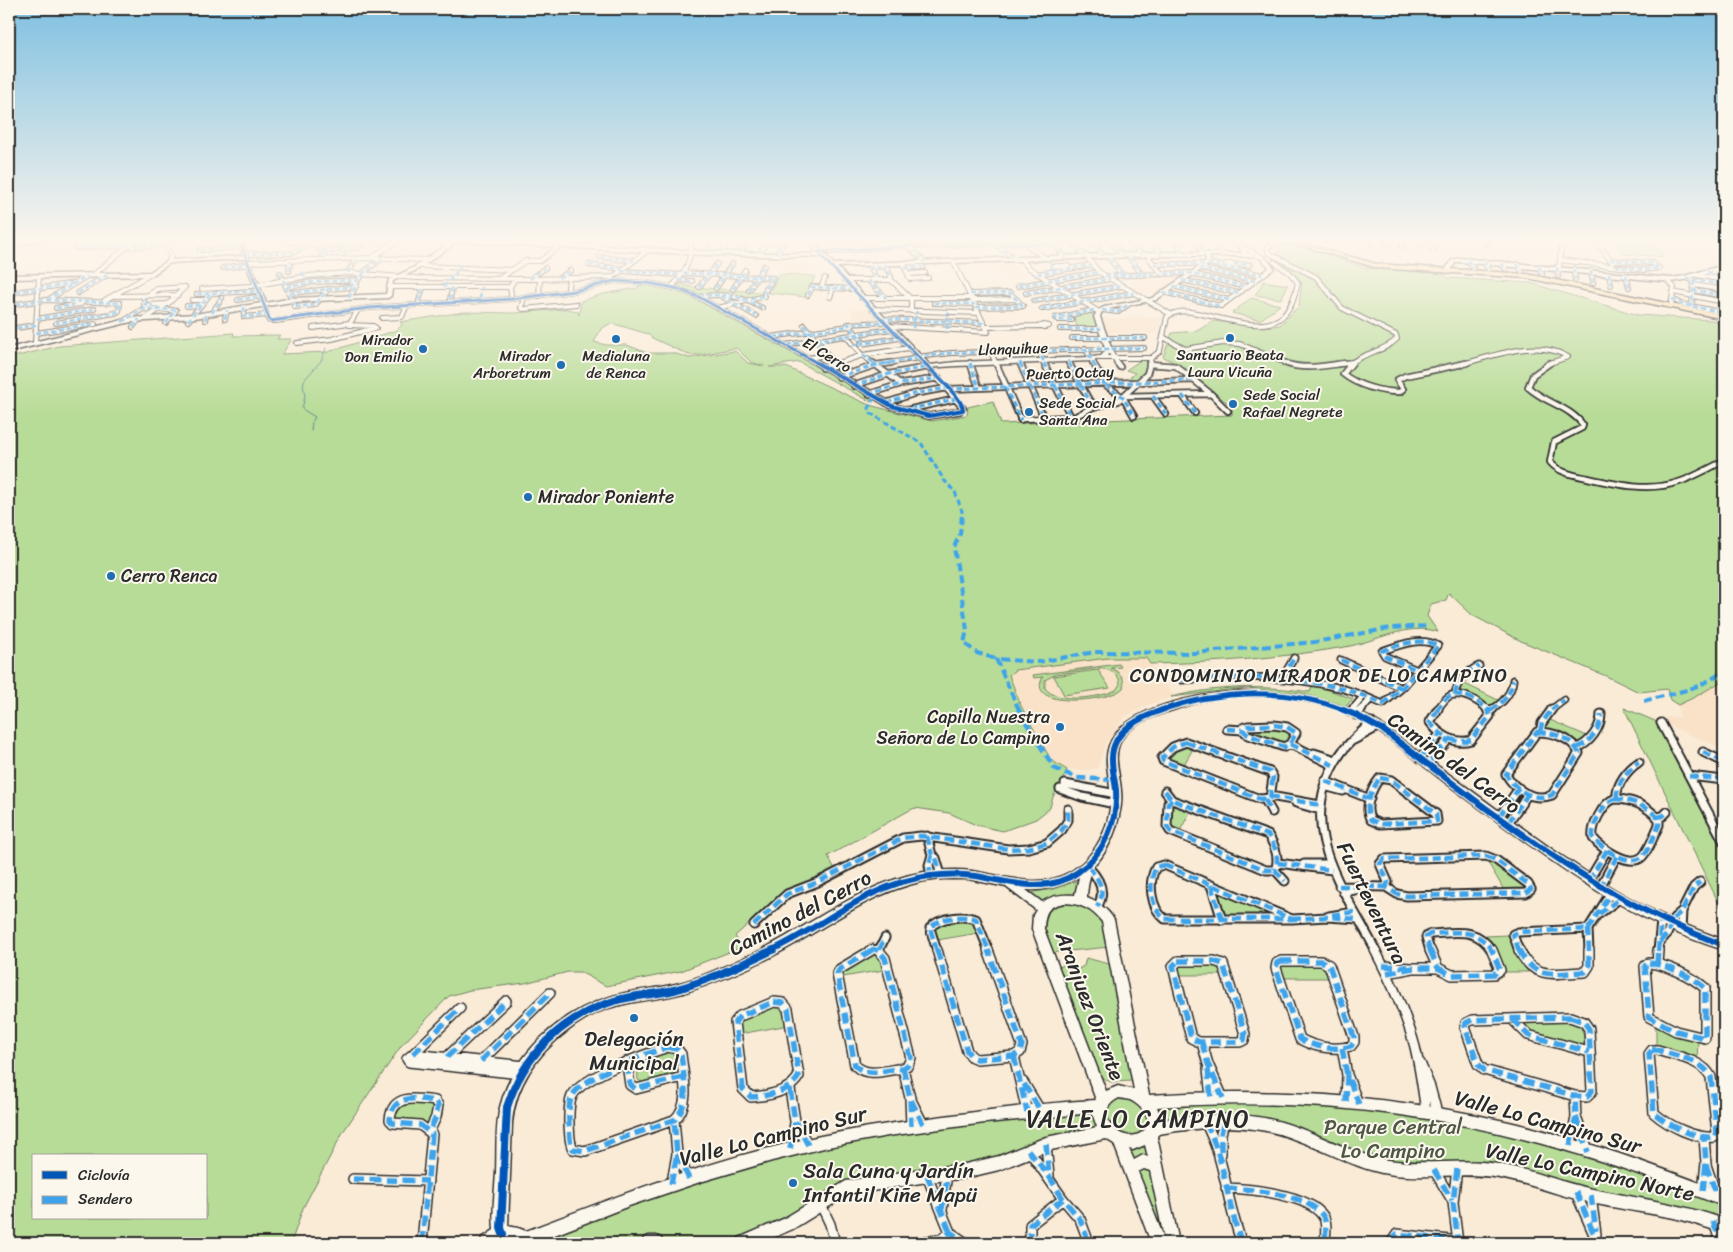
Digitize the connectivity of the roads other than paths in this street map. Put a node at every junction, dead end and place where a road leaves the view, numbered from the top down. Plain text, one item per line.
1 (50, 298) edge
2 (107, 298) edge
3 (144, 298) edge
4 (174, 298) edge
5 (222, 298) dead end
6 (242, 298) edge
7 (262, 298) edge
8 (336, 298) edge
9 (388, 298) edge
10 (518, 298) edge
11 (524, 298) edge
12 (701, 298) edge
13 (725, 298) edge
14 (746, 298) edge
15 (756, 298) edge
16 (861, 298) edge
17 (910, 298) edge
18 (934, 298) edge
19 (940, 298) edge
20 (985, 298) edge
21 (1052, 298) edge
22 (1076, 298) edge
23 (1103, 298) edge
24 (1143, 298) edge
25 (1155, 298) edge
26 (1189, 298) edge
27 (1223, 298) edge
28 (1294, 298) edge
29 (1334, 298) edge
30 (1647, 298) edge
31 (1672, 298) edge
32 (1693, 298) edge
33 (1706, 298) edge
34 (320, 299) junction
35 (47, 300) junction
36 (192, 300) dead end
37 (205, 300) joint
38 (238, 300) dead end
39 (292, 300) junction
40 (749, 300) junction
41 (1016, 300) joint
42 (1229, 300) joint
43 (1714, 300) junction
44 (38, 301) junction
45 (973, 301) junction
46 (1148, 301) junction
47 (96, 302) junction
48 (1034, 302) dead end
49 (1082, 302) junction
50 (1724, 302) edge
51 (934, 303) junction
52 (1672, 303) junction
53 (168, 304) junction
54 (264, 304) junction
55 (576, 304) dead end
56 (735, 304) junction
57 (9, 305) edge
58 (187, 306) dead end
59 (200, 306) junction
60 (1692, 306) junction
61 (244, 307) junction
62 (386, 307) junction
63 (406, 307) junction
64 (56, 308) dead end
65 (718, 308) junction
66 (762, 308) dead end
67 (94, 309) junction
68 (161, 309) junction
69 (872, 309) junction
70 (227, 310) junction
71 (358, 310) junction
72 (1042, 310) dead end
73 (911, 311) junction
74 (917, 311) junction
75 (1098, 311) junction
76 (1713, 311) junction
77 (934, 312) junction
78 (948, 312) junction
79 (979, 313) junction
80 (1724, 313) edge
81 (1170, 314) junction
82 (1070, 315) junction
83 (94, 316) junction
84 (208, 316) junction
85 (267, 316) junction
86 (756, 316) dead end
87 (1724, 317) edge
88 (37, 318) junction
89 (382, 318) dead end
90 (142, 319) junction
91 (190, 319) junction
92 (225, 319) dead end
93 (168, 320) junction
94 (915, 320) junction
95 (1072, 320) junction
96 (948, 321) junction
97 (122, 322) junction
98 (56, 323) dead end
99 (349, 323) junction
100 (984, 323) junction
101 (36, 324) junction
102 (886, 324) junction
103 (848, 325) junction
104 (108, 326) junction
105 (804, 326) dead end
106 (1042, 326) dead end
107 (95, 327) junction
108 (133, 327) dead end
109 (313, 328) dead end
110 (913, 328) junction
111 (9, 329) edge
112 (783, 329) dead end
113 (947, 329) junction
114 (1060, 329) dead end
115 (1076, 329) junction
116 (1101, 329) junction
117 (986, 330) junction
118 (809, 331) junction
119 (36, 333) junction
120 (788, 334) junction
121 (856, 334) junction
122 (846, 336) junction
123 (771, 337) junction
124 (899, 338) junction
125 (1072, 338) dead end
126 (1105, 338) junction
127 (1145, 338) dead end
128 (1163, 338) junction
129 (816, 340) junction
130 (37, 343) junction
131 (297, 343) dead end
132 (864, 343) junction
133 (785, 345) junction
134 (853, 345) junction
135 (908, 348) junction
136 (1085, 348) junction
137 (1144, 348) dead end
138 (1109, 349) junction
139 (9, 350) edge
140 (1038, 350) junction
141 (991, 352) junction
142 (828, 355) junction
143 (864, 355) junction
144 (807, 358) junction
145 (918, 358) junction
146 (1099, 358) junction
147 (1115, 358) junction
148 (1151, 358) junction
149 (1091, 359) junction
150 (1068, 360) junction
151 (1044, 361) junction
152 (995, 362) junction
153 (1020, 362) junction
154 (1353, 362) junction
155 (970, 363) junction
156 (835, 364) junction
157 (1149, 364) junction
158 (876, 365) junction
159 (928, 367) junction
160 (1120, 367) dead end
161 (823, 368) junction
162 (850, 373) junction
163 (888, 374) junction
164 (839, 377) junction
165 (939, 378) junction
166 (1193, 380) junction
167 (1139, 382) junction
168 (901, 384) junction
169 (1080, 384) junction
170 (1106, 384) junction
171 (1056, 385) junction
172 (854, 386) junction
173 (1031, 386) junction
174 (1005, 387) junction
175 (979, 388) junction
176 (948, 389) junction
177 (869, 394) junction
178 (1211, 394) junction
179 (1182, 395) junction
180 (1152, 396) junction
181 (1123, 397) junction
182 (956, 399) junction
183 (886, 403) junction
184 (1098, 406) junction
185 (906, 411) junction
186 (1228, 411) dead end
187 (1195, 412) dead end
188 (1166, 414) dead end
189 (1134, 416) dead end
190 (1071, 417) junction
191 (1044, 418) junction
192 (1724, 461) edge
193 (1294, 658) dead end
194 (1341, 660) dead end
195 (1479, 666) dead end
196 (1417, 670) junction
197 (1283, 677) junction
198 (1182, 680) dead end
199 (1513, 680) dead end
200 (1401, 688) junction
201 (1455, 695) junction
202 (1366, 698) junction
203 (1564, 700) dead end
204 (1489, 711) junction
205 (1353, 714) junction
206 (1601, 714) dead end
207 (1661, 723) dead end
208 (1374, 725) junction
209 (1228, 729) dead end
210 (1243, 730) junction
211 (1540, 732) junction
212 (1441, 733) junction
213 (1449, 739) junction
214 (1290, 744) junction
215 (1577, 748) junction
216 (1703, 752) dead end
217 (1424, 761) junction
218 (1334, 762) junction
219 (1639, 762) dead end
220 (1724, 762) edge
221 (1689, 776) junction
222 (1724, 780) edge
223 (1324, 784) junction
224 (1062, 786) dead end
225 (1519, 788) junction
226 (1165, 790) dead end
227 (1528, 794) junction
228 (1268, 798) junction
229 (1115, 799) junction
230 (1370, 799) junction
231 (1617, 799) junction
232 (1172, 800) junction
233 (1320, 808) junction
234 (1068, 809) dead end
235 (1272, 812) dead end
236 (1667, 812) dead end
237 (1657, 817) junction
238 (1504, 820) junction
239 (927, 836) junction
240 (1724, 842) edge
241 (1607, 850) junction
242 (1617, 856) junction
243 (1088, 867) junction
244 (1277, 867) junction
245 (1330, 867) junction
246 (936, 875) junction
247 (1285, 881) dead end
248 (1589, 881) junction
249 (1700, 882) dead end
250 (1011, 885) junction
251 (1211, 885) junction
252 (1386, 887) junction
253 (1341, 889) junction
254 (1609, 894) junction
255 (1081, 900) junction
256 (1097, 907) junction
257 (1042, 908) junction
258 (1682, 911) junction
259 (1356, 915) junction
260 (1293, 919) junction
261 (1222, 920) junction
262 (754, 925) dead end
263 (1671, 925) junction
264 (1588, 929) junction
265 (885, 938) dead end
266 (1724, 945) edge
267 (879, 950) junction
268 (1657, 964) junction
269 (1438, 968) junction
270 (1385, 970) junction
271 (550, 993) dead end
272 (506, 1001) dead end
273 (460, 1008) dead end
274 (1512, 1019) junction
275 (1202, 1042) junction
276 (1342, 1048) junction
277 (1590, 1052) junction
278 (413, 1054) junction
279 (1014, 1056) junction
280 (447, 1057) junction
281 (481, 1061) junction
282 (627, 1064) junction
283 (903, 1068) junction
284 (523, 1070) junction
285 (683, 1077) junction
286 (790, 1089) junction
287 (1576, 1096) junction
288 (1217, 1098) junction
289 (1145, 1101) junction
290 (1102, 1103) junction
291 (1352, 1103) junction
292 (1033, 1111) junction
293 (1431, 1113) junction
294 (1576, 1116) junction
295 (674, 1120) junction
296 (795, 1121) junction
297 (1224, 1121) junction
298 (1205, 1122) junction
299 (917, 1125) junction
300 (430, 1130) junction
301 (1152, 1131) junction
302 (1114, 1136) junction
303 (1704, 1137) junction
304 (1046, 1144) junction
305 (808, 1145) junction
306 (1570, 1146) junction
307 (790, 1149) junction
308 (1028, 1150) junction
309 (1588, 1152) junction
310 (677, 1154) junction
311 (1221, 1158) junction
312 (1706, 1163) junction
313 (1156, 1166) junction
314 (1130, 1169) junction
315 (1457, 1169) junction
316 (1434, 1170) junction
317 (948, 1173) junction
318 (927, 1175) junction
319 (1049, 1176) junction
320 (689, 1179) junction
321 (353, 1180) dead end
322 (428, 1181) junction
323 (671, 1184) junction
324 (1226, 1188) junction
325 (1703, 1191) junction
326 (1576, 1192) junction
327 (1591, 1195) junction
328 (1721, 1197) edge
329 (1063, 1199) junction
330 (1453, 1202) junction
331 (821, 1204) junction
332 (941, 1212) junction
333 (1719, 1224) edge
334 (950, 1232) junction
335 (503, 1234) junction
336 (526, 1241) edge
337 (1597, 1241) edge
338 (751, 1242) edge
339 (1458, 1242) edge
340 (422, 1243) edge
341 (487, 1243) edge
342 (649, 1243) edge
343 (656, 1243) edge
344 (835, 1243) edge
345 (916, 1243) edge
346 (966, 1243) edge
347 (1030, 1243) edge
348 (1089, 1243) edge
349 (1158, 1243) edge
350 (1172, 1243) edge
351 (1242, 1243) edge
352 (1325, 1243) edge
353 (1392, 1243) edge
354 (1721, 1243) edge

1 - 35 street
2 - 47 street
3 - 53 street
4 - 53 street
5 - 84 street
6 - 38 street
7 - 54 street
8 - 34 street
9 - 62 street
10 - 63 street, El Cerro
11 - 55 street
12 - 65 street, El Cerro
13 - 56 street
14 - 40 street
15 - 40 street
16 - 69 street
17 - 73 street
18 - 51 street
19 - 45 street
20 - 45 street
21 - 48 street
22 - 49 street
23 - 49 street
24 - 46 street
25 - 46 street
26 - 42 street
27 - 42 street
28 - 81 street
29 - 154 street
30 - 52 main road
31 - 52 street
32 - 60 street
33 - 43 street
34 - 39 street
34 - 39 street
35 - 44 street
35 - 47 street
36 - 37 street
37 - 59 street
39 - 54 street
40 - 56 street
40 - 66 street
41 - 45 street
41 - 45 street
43 - 50 street
43 - 76 street
44 - 57 street
44 - 88 street
45 - 51 street
45 - 79 street
46 - 75 street
46 - 81 street
47 - 64 street
47 - 67 street
47 - 83 street
49 - 72 street
49 - 75 street
51 - 77 street
52 - 60 street
52 - 87 main road
53 - 68 street
54 - 61 street
54 - 85 street
56 - 65 street
56 - 86 street
58 - 59 street
59 - 91 street
60 - 76 street
61 - 70 street
61 - 85 street
62 - 63 street, El Cerro
62 - 71 street, El Cerro
63 - 89 street
65 - 123 street, El Cerro
67 - 83 street
67 - 88 street
68 - 90 street
68 - 93 street
68 - 97 street
69 - 73 street
69 - 102 street
70 - 84 street
70 - 92 street
71 - 85 street, El Cerro
71 - 99 street
73 - 74 street
74 - 77 street
74 - 94 street
75 - 82 street
75 - 116 street
76 - 80 street
77 - 78 street
78 - 79 street
78 - 96 street
79 - 100 street
81 - 128 street
82 - 95 street
82 - 95 street
83 - 98 street
83 - 107 street
84 - 91 street
88 - 101 street
90 - 93 street
90 - 97 street
90 - 108 street
91 - 93 street
94 - 96 street
94 - 102 street
94 - 110 street
95 - 115 street
96 - 100 street
96 - 113 street
97 - 104 street
99 - 109 street
99 - 131 street
100 - 117 street
101 - 111 street
101 - 119 street
102 - 103 street
102 - 110 street
102 - 121 street
102 - 124 street
103 - 118 street
103 - 121 street
104 - 107 street
104 - 130 street
105 - 118 street
106 - 117 street
107 - 119 street
107 - 130 street
110 - 113 street
112 - 120 street
113 - 117 street
114 - 115 street
115 - 116 street
116 - 126 street
118 - 120 street
118 - 129 street
119 - 130 street
120 - 123 street
121 - 122 street
121 - 132 street
122 - 129 street
122 - 134 street
123 - 133 street, El Cerro
124 - 132 street
124 - 135 street
125 - 126 street
126 - 127 street
126 - 138 street
128 - 148 street
128 - 154 street
129 - 133 street
129 - 142 street
130 - 139 street
132 - 134 street
133 - 144 street, El Cerro
134 - 143 street
135 - 143 street
135 - 145 street
136 - 138 street
136 - 140 street
136 - 149 street
137 - 138 street
138 - 146 street
138 - 147 street
140 - 141 street
140 - 151 street
141 - 145 street
141 - 152 street
142 - 144 street
142 - 156 street
143 - 156 street
143 - 158 street
144 - 161 street, El Cerro
145 - 158 street
145 - 159 street
146 - 147 street, Llanquihue
146 - 149 street, Llanquihue
147 - 148 street, Llanquihue
147 - 160 street
148 - 157 street
149 - 150 street, Llanquihue
149 - 170 street
150 - 151 street, Llanquihue
150 - 169 street
151 - 153 street, Llanquihue
151 - 171 street
152 - 153 street, Llanquihue
152 - 155 street, Llanquihue
152 - 174 street
153 - 173 street
154 - 192 street
155 - 159 street, Llanquihue
155 - 175 street
156 - 161 street
156 - 162 street
157 - 166 street
157 - 167 street
158 - 162 street
158 - 163 street
159 - 163 street
159 - 165 street
161 - 164 street, El Cerro
162 - 164 street
163 - 168 street
163 - 172 street
164 - 172 street, El Cerro
165 - 168 street
165 - 176 street
166 - 167 street, Puerto Octay
166 - 178 street
167 - 170 street, Puerto Octay
167 - 181 street
168 - 177 street
169 - 170 street, Puerto Octay
169 - 171 street, Puerto Octay
169 - 184 street
170 - 181 street
171 - 173 street, Puerto Octay
171 - 190 street
172 - 177 street, El Cerro
173 - 174 street, Puerto Octay
173 - 191 street
174 - 175 street, Puerto Octay
174 - 191 street
175 - 176 street, Puerto Octay
176 - 182 street
176 - 183 street, Puerto Octay
177 - 183 street, El Cerro
178 - 179 street
178 - 186 street
179 - 180 street
179 - 187 street
180 - 181 street
180 - 188 street
181 - 184 street
181 - 189 street
182 - 185 street
182 - 185 street, El Cerro
183 - 185 street, El Cerro
184 - 190 street
190 - 191 street
193 - 197 street
194 - 200 street
195 - 201 street
196 - 196 street
196 - 200 street
197 - 198 street
197 - 202 street
199 - 204 street
200 - 202 street
201 - 204 street
201 - 212 street
202 - 205 street
203 - 211 street
204 - 213 street
205 - 208 street, Camino del Cerro
205 - 229 street, Camino del Cerro
206 - 215 street
207 - 221 street
208 - 217 street, Camino del Cerro
208 - 218 street, Fuerteventura
209 - 210 street
210 - 214 street
210 - 214 street
211 - 215 street
211 - 225 street
212 - 213 street
212 - 217 street
213 - 217 street
214 - 218 street
215 - 227 street
216 - 220 street
217 - 238 street, Camino del Cerro
218 - 223 street, Fuerteventura
219 - 231 street
221 - 222 street
221 - 240 street
223 - 230 street
223 - 233 street, Fuerteventura
224 - 229 street
225 - 227 street
225 - 238 street
226 - 232 street
227 - 238 street
228 - 228 street
228 - 233 street
228 - 235 street
229 - 243 street, Camino del Cerro
230 - 230 street
231 - 237 street
231 - 241 street
232 - 244 street
232 - 244 street
233 - 245 street, Fuerteventura
234 - 239 street
236 - 237 street
237 - 242 street
238 - 248 street, Camino del Cerro
239 - 246 street
239 - 262 street
241 - 242 street
241 - 248 street
242 - 254 street
243 - 250 street, Camino del Cerro
243 - 255 street
243 - 256 street
244 - 245 street
244 - 247 street
245 - 253 street, Fuerteventura
246 - 250 street, Camino del Cerro
246 - 284 street, Camino del Cerro
248 - 254 street, Camino del Cerro
249 - 258 street
250 - 257 street
251 - 260 street
251 - 261 street
251 - 261 street
252 - 252 street
252 - 253 street
253 - 259 street, Fuerteventura
254 - 263 street, Camino del Cerro
254 - 264 street
255 - 256 street
255 - 257 street
256 - 289 street
257 - 290 street, Aranjuez Oriente
258 - 263 street
258 - 263 street
259 - 260 street
259 - 270 street, Fuerteventura
260 - 261 street
263 - 266 street, Camino del Cerro
263 - 268 street
264 - 264 street
265 - 267 street
267 - 283 street
267 - 283 street
268 - 268 street
269 - 269 street
269 - 270 street
270 - 293 street, Fuerteventura
271 - 281 street
272 - 280 street
273 - 278 street
274 - 277 street
274 - 277 street
274 - 287 street
275 - 275 street
275 - 288 street
276 - 276 street
276 - 291 street
277 - 287 street
278 - 280 street
278 - 284 street
279 - 279 street
279 - 292 street
280 - 281 street
281 - 284 street
282 - 285 street
282 - 285 street
282 - 295 street
283 - 299 street
284 - 335 street, Camino del Cerro
285 - 295 street
286 - 286 street
286 - 296 street
287 - 294 street
288 - 289 street, Valle Lo Campino Sur
288 - 291 street, Valle Lo Campino Sur
289 - 290 street
289 - 301 street
290 - 292 street, Valle Lo Campino Sur
290 - 302 street
291 - 293 street, Valle Lo Campino Sur
292 - 299 street, Valle Lo Campino Sur
293 - 306 street, Valle Lo Campino Sur
294 - 306 street
294 - 309 street
295 - 310 street
296 - 305 street
296 - 307 street
297 - 298 street, Valle Lo Campino Norte
297 - 311 street
297 - 316 street, Valle Lo Campino Norte
298 - 301 street, Valle Lo Campino Norte
298 - 311 street
299 - 305 street, Valle Lo Campino Sur
300 - 300 street
300 - 322 street
301 - 302 street
301 - 313 street
302 - 304 street
302 - 314 street
303 - 303 street
303 - 312 street
304 - 308 street
304 - 319 street
305 - 307 street, Valle Lo Campino Sur
306 - 309 street, Valle Lo Campino Sur
307 - 320 street, Valle Lo Campino Sur
308 - 317 street
308 - 319 street
309 - 325 street, Valle Lo Campino Sur
310 - 320 street
310 - 323 street
311 - 324 street
312 - 325 street
312 - 328 street
313 - 314 street
313 - 350 street
314 - 349 street
315 - 316 street, Valle Lo Campino Norte
315 - 326 street, Valle Lo Campino Norte
315 - 330 street
316 - 330 street
317 - 318 street
317 - 332 street
318 - 331 street
318 - 332 street
319 - 329 street
320 - 323 street, Valle Lo Campino Sur
321 - 322 street
322 - 340 street
323 - 336 street, Valle Lo Campino Sur
324 - 351 street
324 - 352 street
325 - 328 street, Valle Lo Campino Sur
326 - 327 street, Valle Lo Campino Norte
326 - 337 street
327 - 333 street, Valle Lo Campino Norte
327 - 337 street
329 - 347 street
329 - 348 street
330 - 339 street
331 - 338 street
331 - 344 street
332 - 334 street
333 - 354 street
334 - 345 street
334 - 346 street
335 - 336 street
335 - 341 street
339 - 353 street
342 - 343 street

